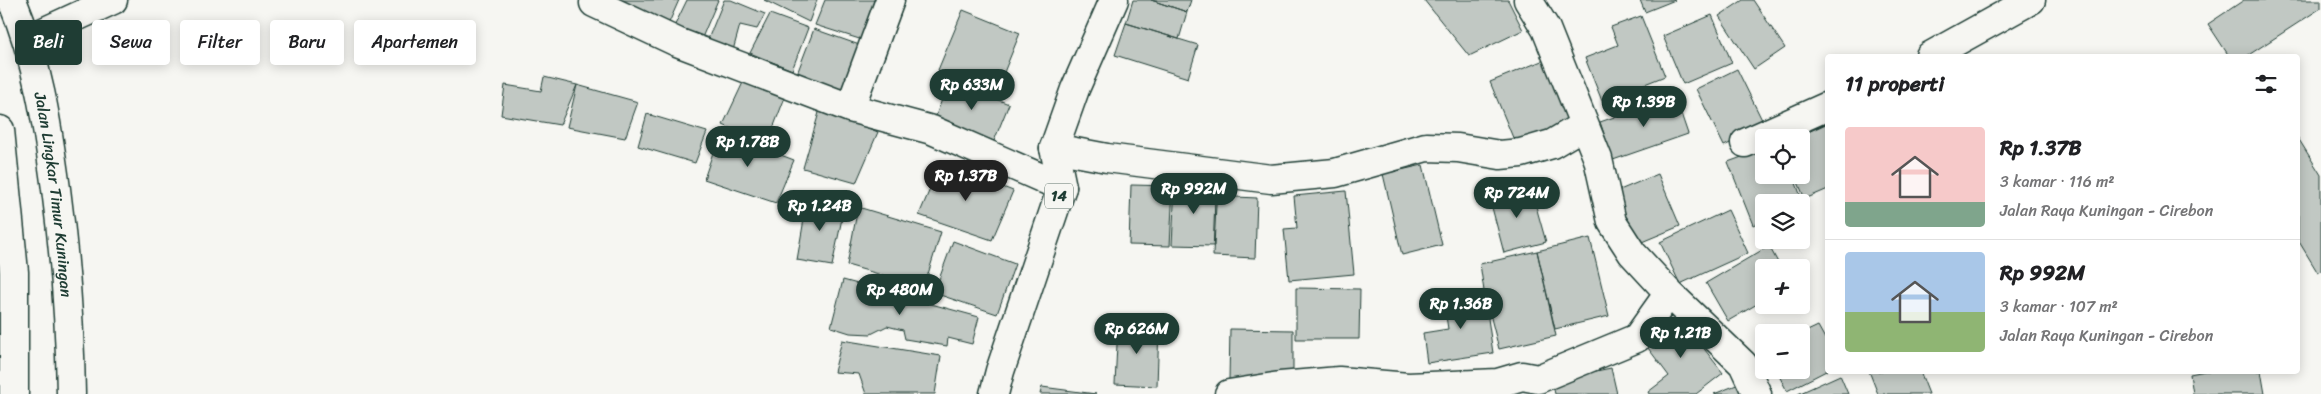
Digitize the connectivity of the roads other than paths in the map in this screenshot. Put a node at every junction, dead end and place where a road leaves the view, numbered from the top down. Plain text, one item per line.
1 (12, 0) edge
2 (113, 0) edge
3 (890, 0) edge
4 (1114, 0) edge
5 (1528, 0) edge
6 (2032, 0) edge
7 (594, 3) dead end
8 (20, 20) edge
9 (69, 20) edge
10 (1934, 54) edge
11 (34, 65) edge
12 (1825, 107) edge
13 (850, 108) junction
14 (1584, 125) junction
15 (0, 130) edge
16 (1745, 143) dead end
17 (1054, 148) junction
18 (1062, 187) junction
19 (1670, 293) junction
20 (14, 394) edge
21 (72, 394) edge
22 (994, 394) edge
23 (1229, 394) edge
24 (1757, 394) edge

1 - 8 main road, Jalan Lingkar Timur Kuningan
2 - 9 main road
3 - 13 main road
4 - 17 main road
5 - 14 main road
6 - 10 main road
7 - 13 main road
11 - 21 main road, Jalan Lingkar Timur Kuningan
12 - 16 main road
13 - 18 main road
14 - 17 main road
14 - 19 main road
15 - 20 main road
17 - 18 main road, 14
18 - 22 main road, 14
19 - 23 main road
19 - 24 main road

